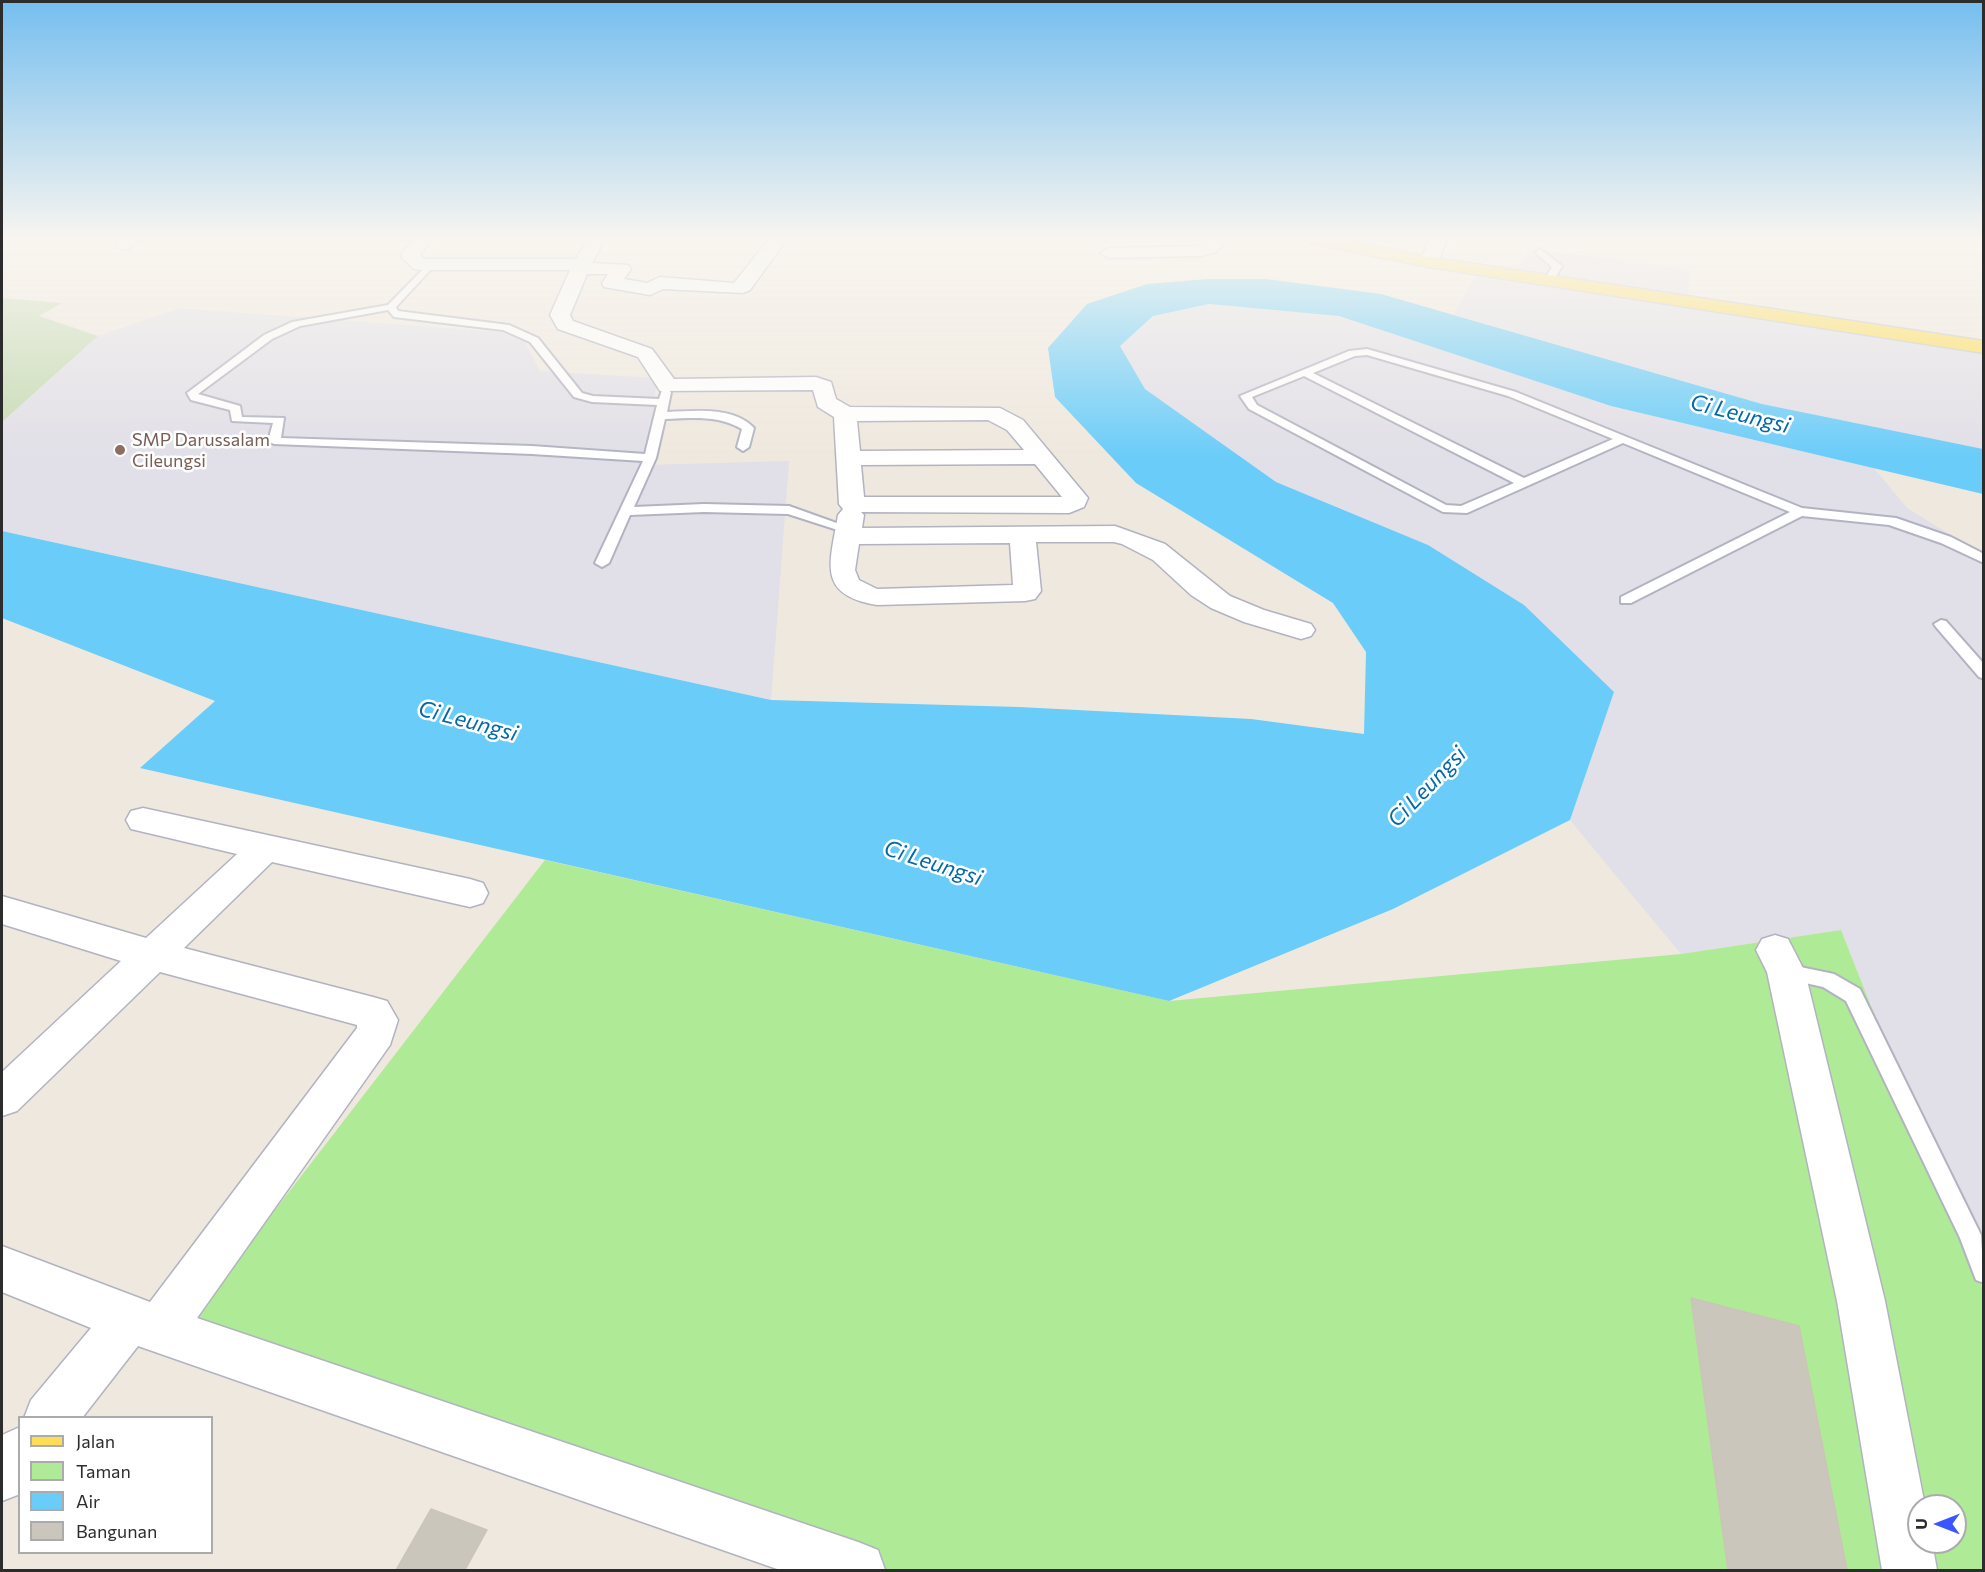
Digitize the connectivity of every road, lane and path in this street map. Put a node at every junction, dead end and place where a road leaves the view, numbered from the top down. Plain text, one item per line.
1 (356, 312) edge
2 (393, 312) edge
3 (561, 312) edge
4 (1759, 312) edge
5 (1983, 347) edge
6 (1303, 372) junction
7 (666, 394) junction
8 (845, 414) junction
9 (659, 416) junction
10 (1623, 439) junction
11 (743, 447) dead end
12 (1042, 457) junction
13 (650, 458) junction
14 (850, 458) junction
15 (1524, 483) junction
16 (626, 511) junction
17 (1800, 512) junction
18 (850, 523) junction
19 (1022, 535) junction
20 (1983, 559) edge
21 (602, 563) dead end
22 (1626, 600) dead end
23 (1941, 624) dead end
24 (1300, 630) dead end
25 (1983, 674) edge
26 (143, 820) dead end
27 (266, 847) junction
28 (470, 893) dead end
29 (2, 910) edge
30 (151, 953) junction
31 (1781, 961) joint
32 (2, 1098) edge
33 (2, 1269) edge
34 (1983, 1272) edge
35 (145, 1324) junction
36 (51, 1416) edge
37 (18, 1455) edge
38 (2, 1475) edge
39 (858, 1570) edge
40 (1910, 1570) edge

1 - 13 lane
2 - 7 lane
3 - 7 street
4 - 5 main road
6 - 10 lane
6 - 15 lane
6 - 15 lane
7 - 8 street
7 - 9 lane
8 - 12 street
8 - 14 street
9 - 11 lane
9 - 13 lane
10 - 15 lane
10 - 17 lane
12 - 14 street
12 - 18 street
13 - 16 lane
14 - 18 street
16 - 18 lane
16 - 21 lane
17 - 20 lane
17 - 22 lane
18 - 19 street
18 - 19 street
19 - 24 street
23 - 25 lane
26 - 27 street
27 - 28 street
27 - 30 street
29 - 30 street
30 - 32 street
30 - 35 street
31 - 34 lane
31 - 40 street
33 - 35 street
35 - 36 street
35 - 39 street
37 - 38 street

